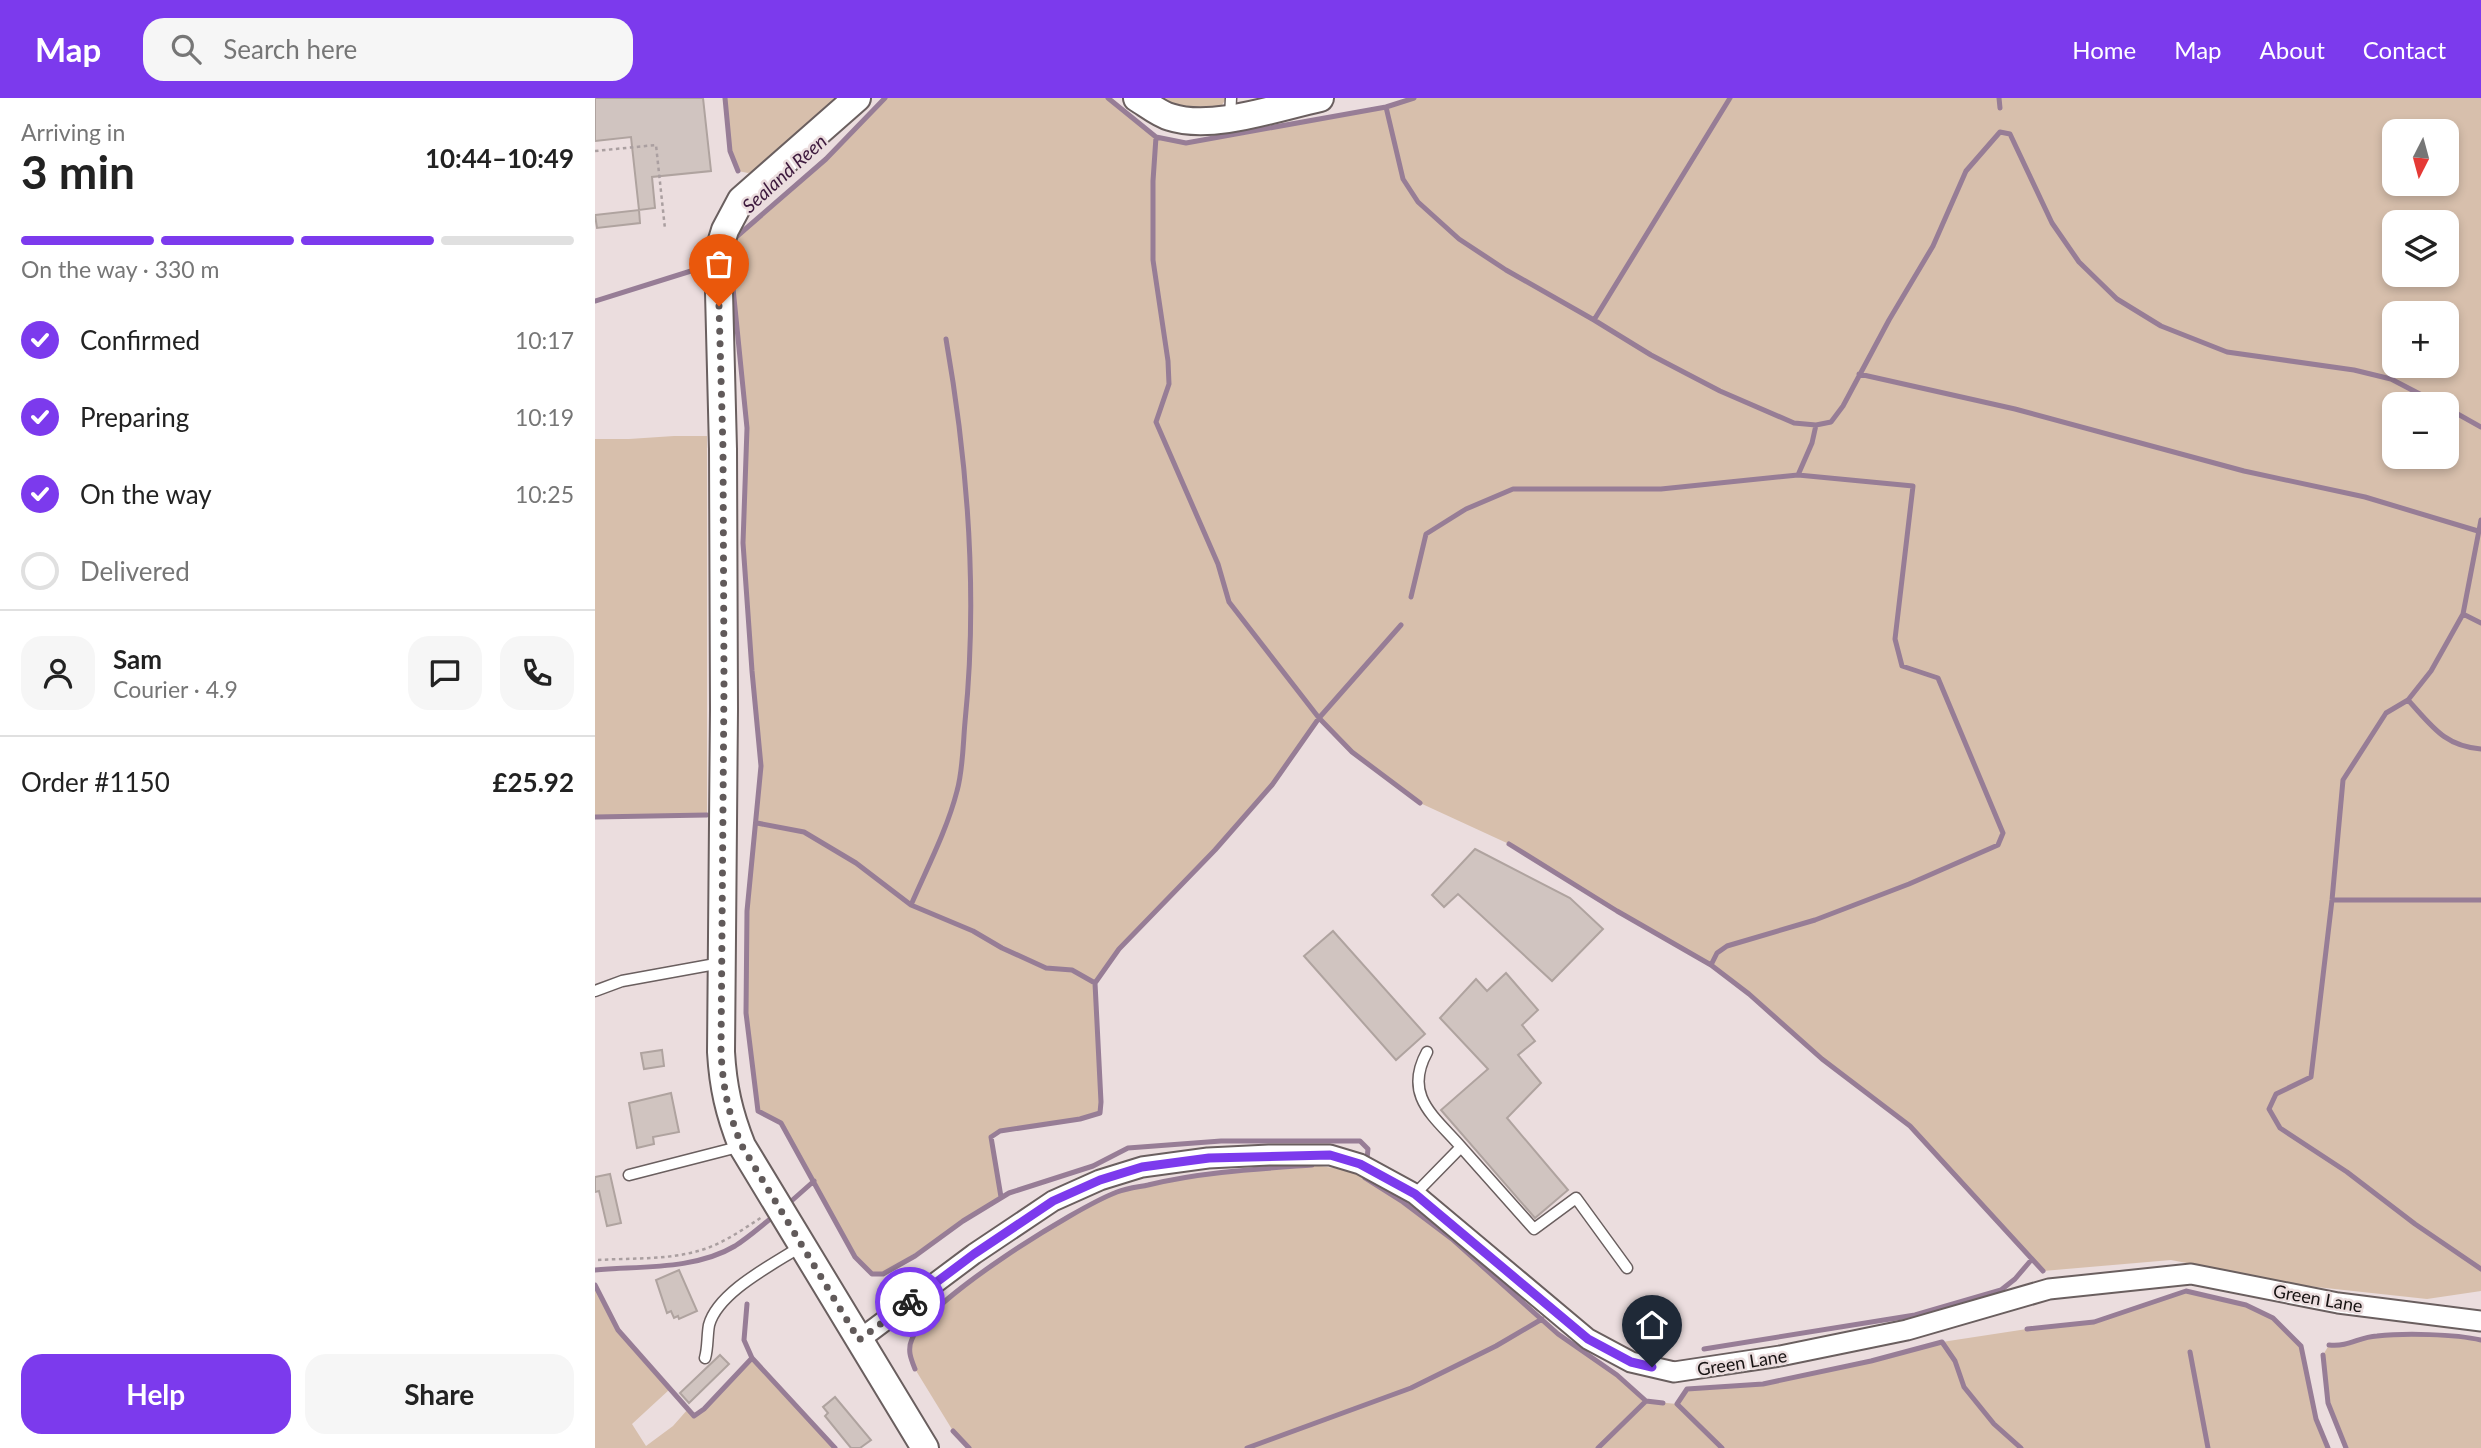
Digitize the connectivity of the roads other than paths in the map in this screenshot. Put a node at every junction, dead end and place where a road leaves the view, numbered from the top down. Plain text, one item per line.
1 (857, 98) edge
2 (1137, 98) edge
3 (1320, 98) edge
4 (1231, 108) edge
5 (722, 962) junction
6 (595, 991) edge
7 (1427, 1052) dead end
8 (742, 1146) junction
9 (1461, 1147) junction
10 (629, 1175) dead end
11 (1415, 1194) junction
12 (803, 1245) junction
13 (1627, 1268) dead end
14 (2481, 1321) edge
15 (859, 1340) junction
16 (705, 1359) dead end
17 (925, 1448) edge

1 - 5 main road
2 - 4 main road
3 - 4 main road
5 - 6 lane
5 - 8 main road
7 - 9 lane
8 - 10 lane
8 - 12 main road
9 - 11 lane
9 - 13 lane
11 - 14 street, Green Lane
11 - 15 street, Green Lane
12 - 15 main road
12 - 16 lane
15 - 17 main road

